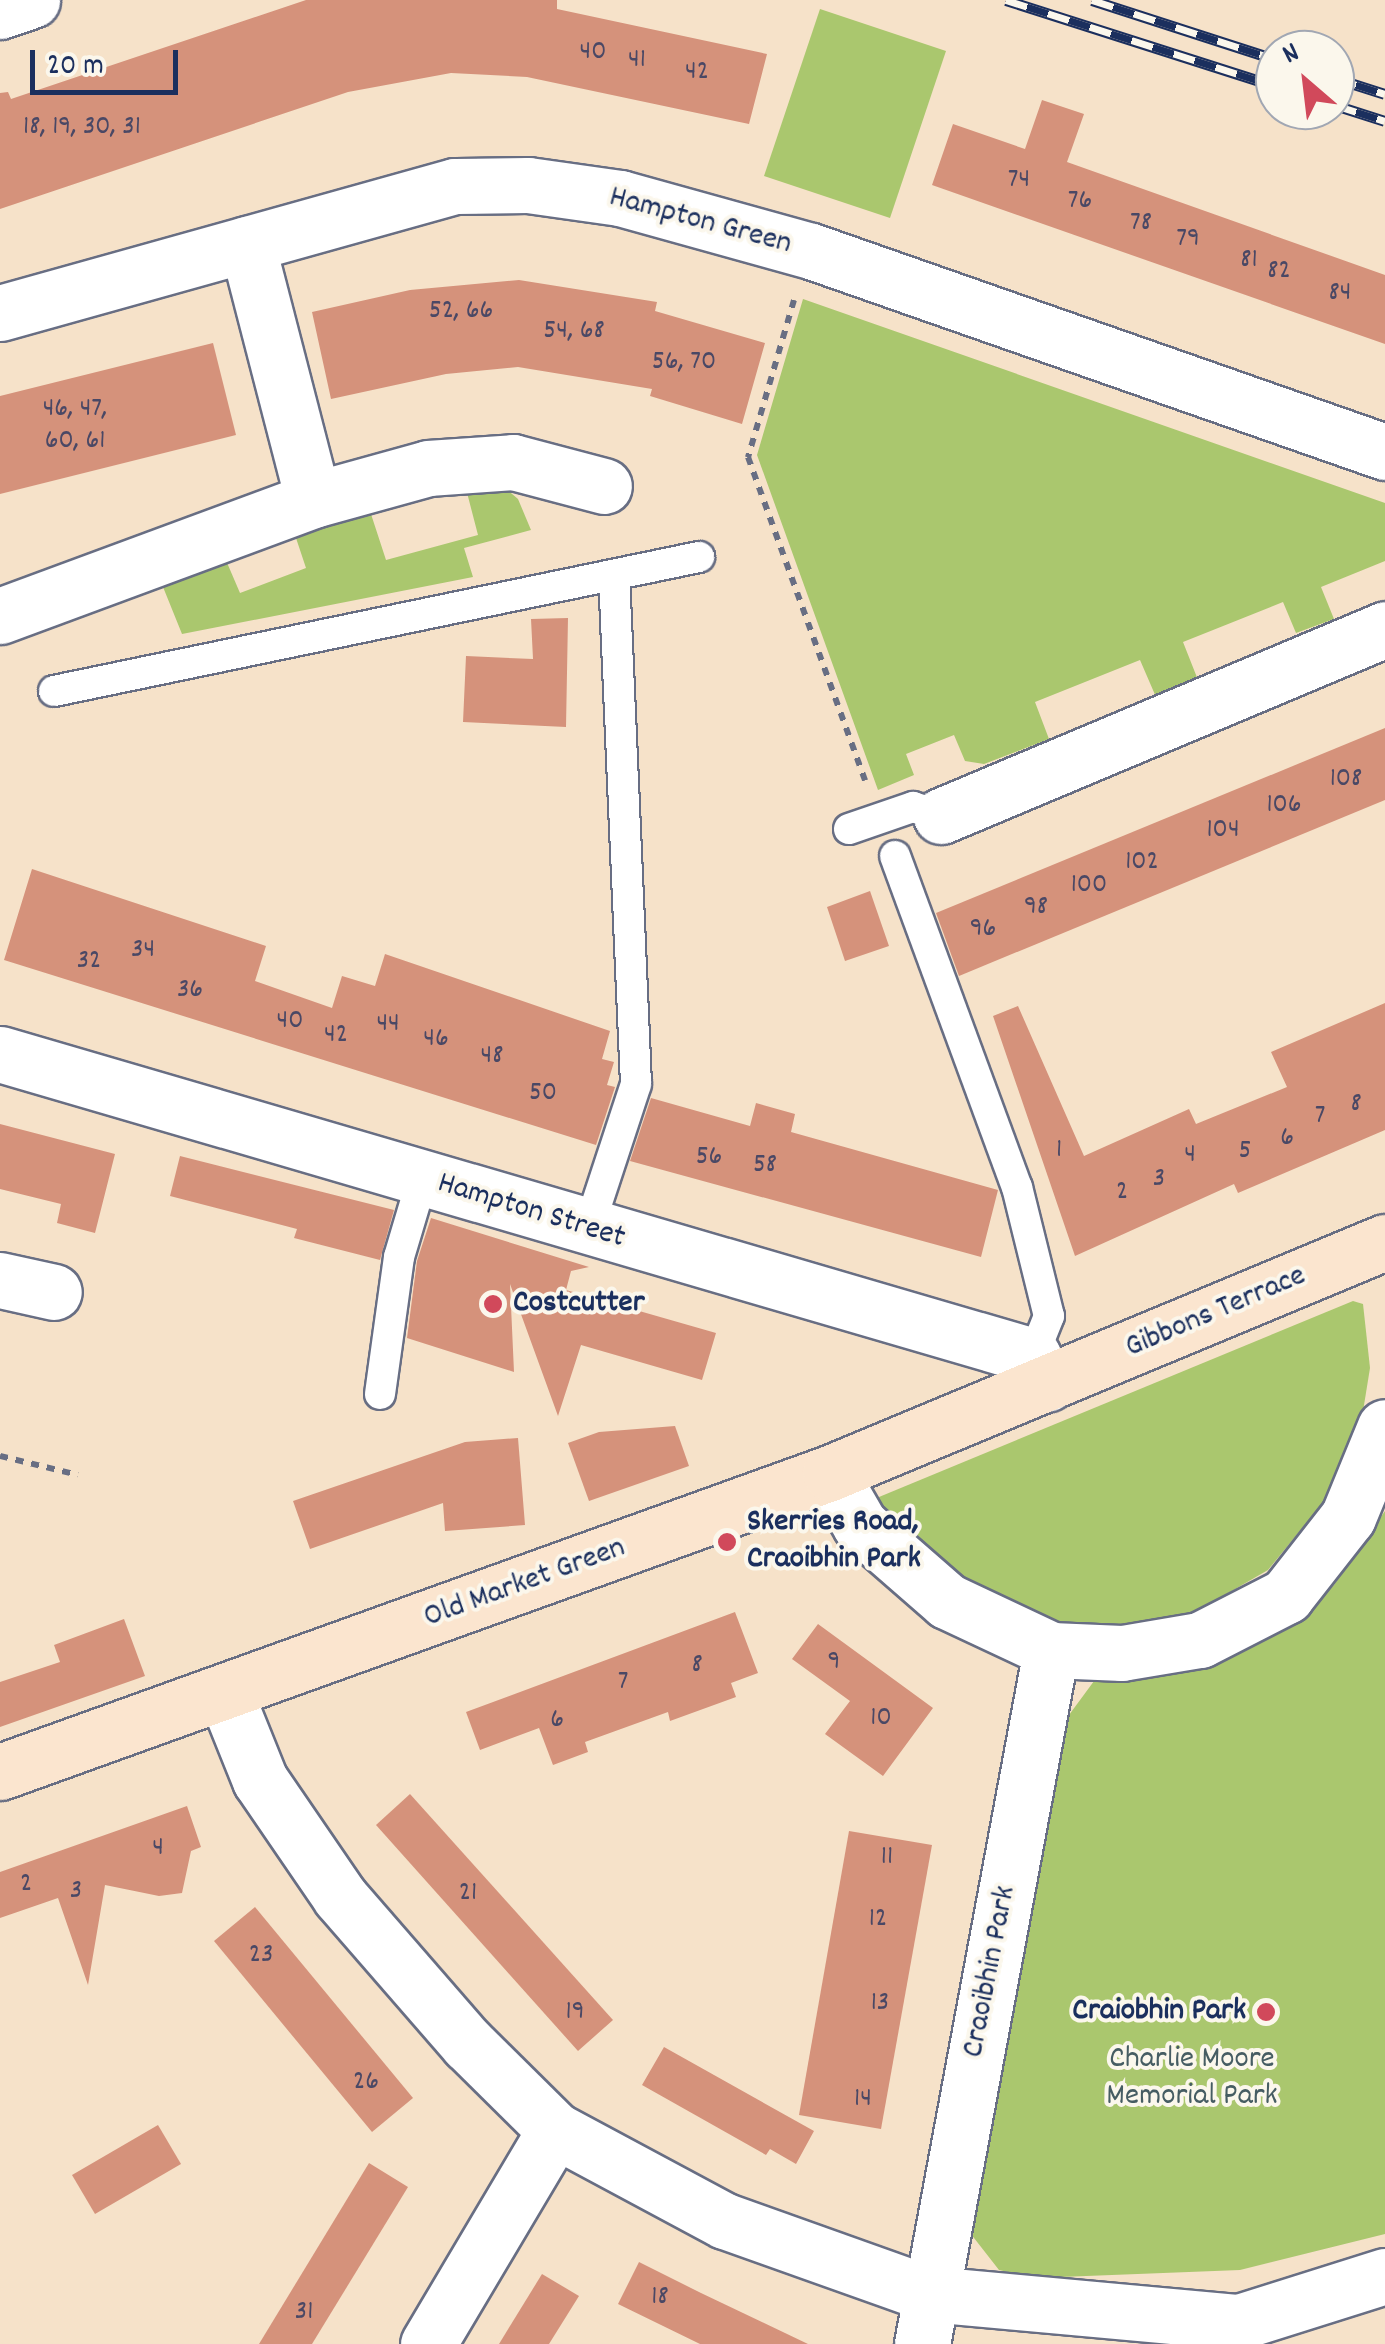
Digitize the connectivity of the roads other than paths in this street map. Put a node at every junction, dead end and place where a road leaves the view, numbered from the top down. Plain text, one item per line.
1 (32, 0) edge
2 (0, 12) edge
3 (247, 244) junction
4 (0, 314) edge
5 (1385, 452) edge
6 (604, 486) dead end
7 (313, 500) junction
8 (699, 558) dead end
9 (614, 575) junction
10 (0, 616) edge
11 (1385, 629) edge
12 (54, 691) dead end
13 (941, 816) joint
14 (849, 828) dead end
15 (896, 856) dead end
16 (0, 1054) edge
17 (422, 1180) junction
18 (588, 1230) junction
19 (1384, 1252) edge
20 (0, 1280) edge
21 (54, 1292) dead end
22 (1040, 1370) junction
23 (380, 1394) dead end
24 (1383, 1443) edge
25 (830, 1473) junction
26 (1051, 1650) junction
27 (225, 1693) junction
28 (0, 1772) edge
29 (554, 2130) junction
30 (1385, 2276) edge
31 (926, 2319) edge
32 (428, 2344) edge

1 - 2 street
3 - 4 street, Hampton Green
3 - 5 street, Hampton Green
3 - 7 street
6 - 7 street
7 - 10 street
8 - 9 lane
9 - 12 lane
9 - 18 lane
11 - 13 street
13 - 14 lane
15 - 22 lane
16 - 17 street, Hampton Street
17 - 18 street, Hampton Street
17 - 23 lane
18 - 22 street, Hampton Street
19 - 22 main road, Gibbons Terrace
20 - 21 street
22 - 25 main road, Old Market Green
24 - 26 street
25 - 26 street
25 - 27 main road, Old Market Green
26 - 31 street, Craoibhin Park
27 - 28 main road, Old Market Green
27 - 29 street
29 - 31 street
29 - 32 street
30 - 31 street

